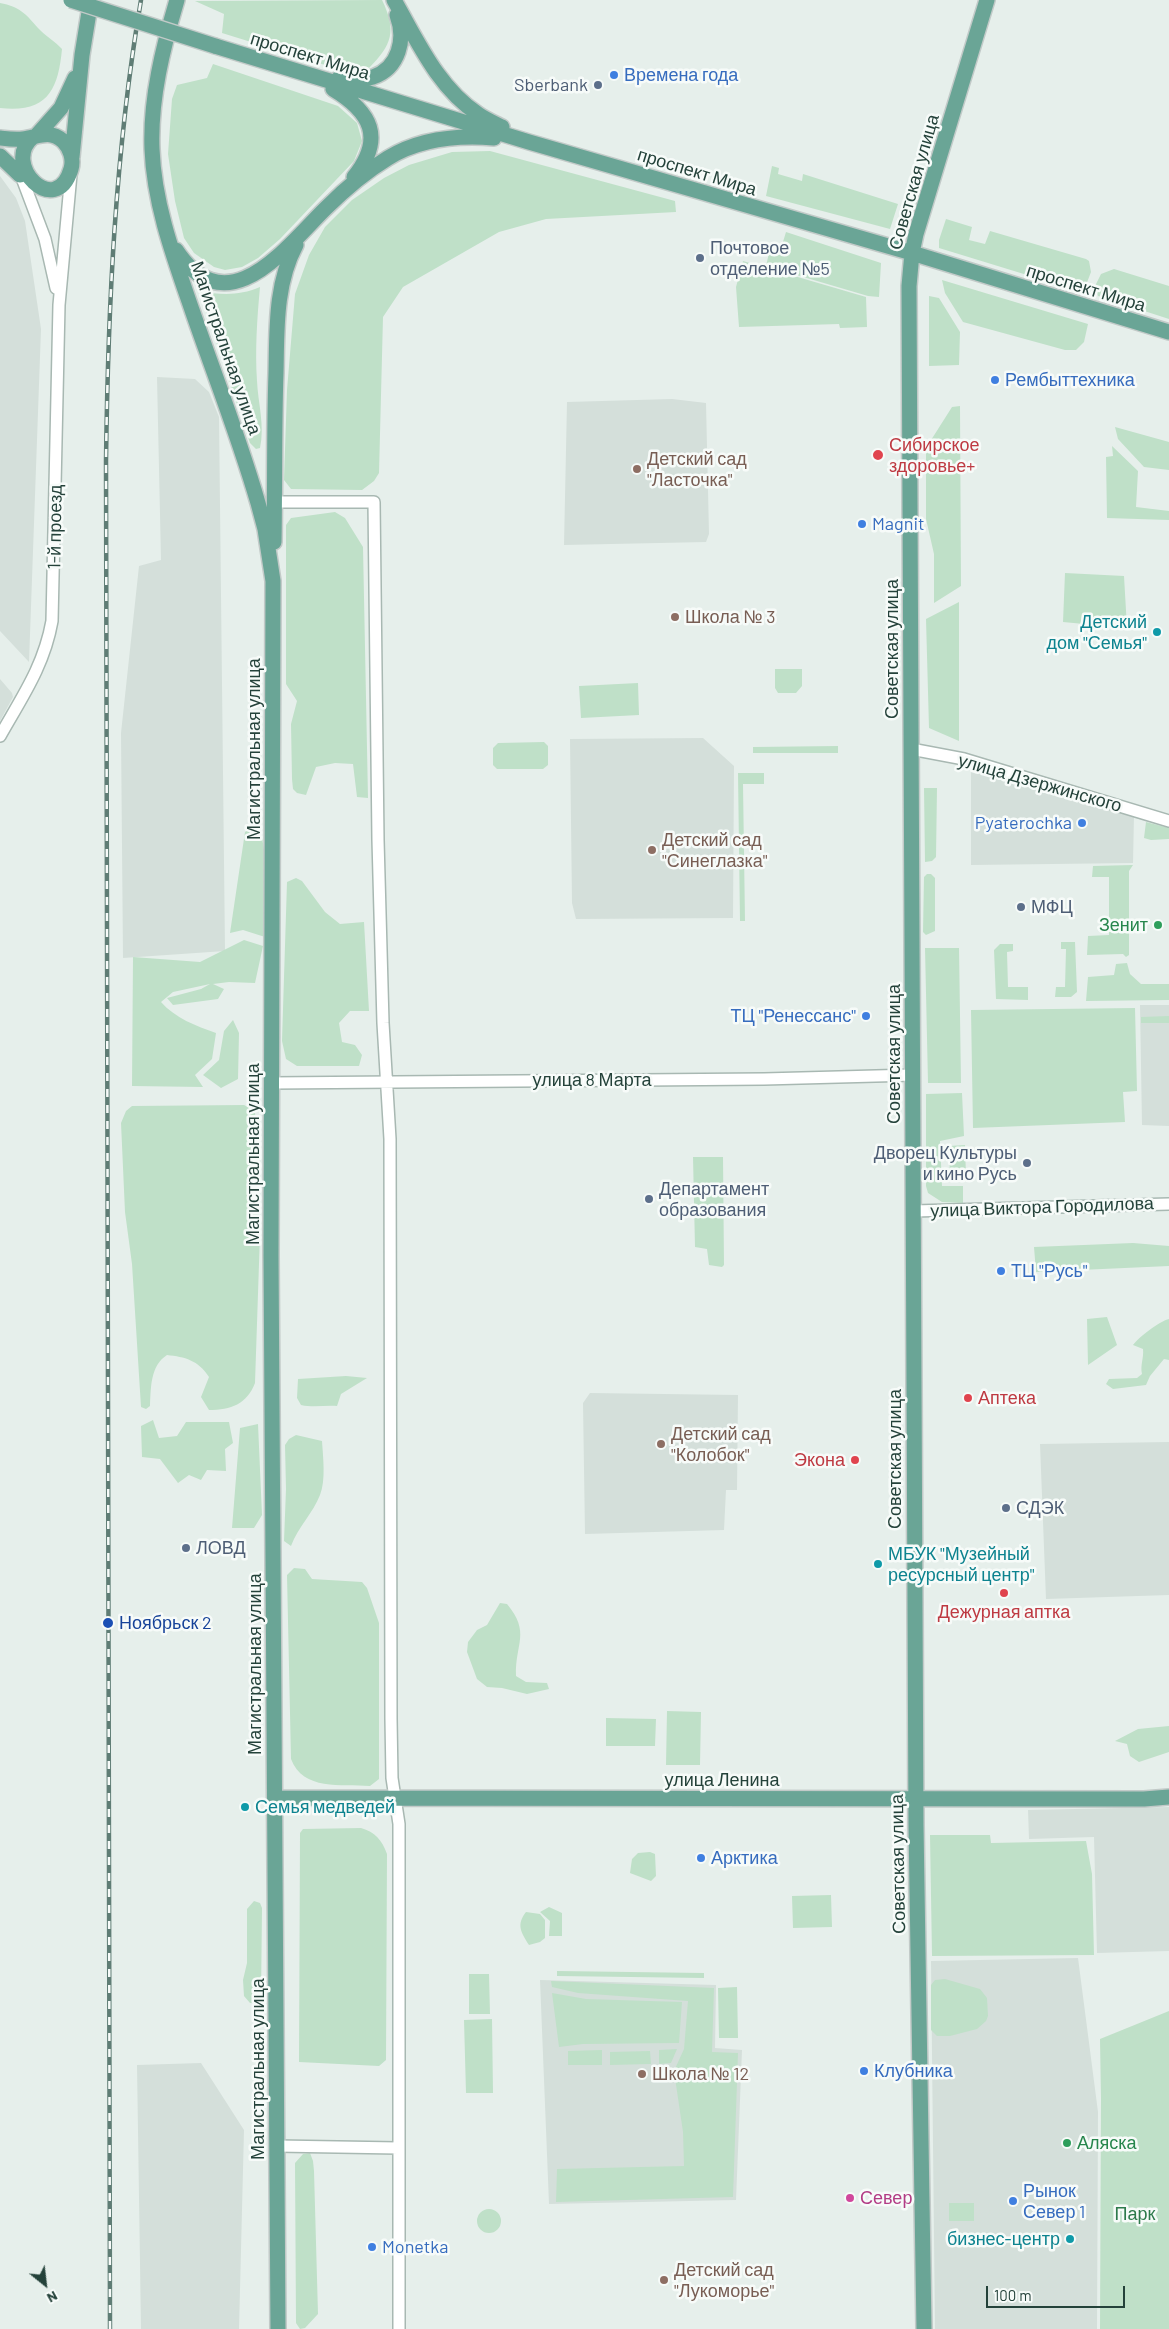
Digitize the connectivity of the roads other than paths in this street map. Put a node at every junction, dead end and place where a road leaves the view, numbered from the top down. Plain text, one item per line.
1 (71, 0) edge
2 (91, 0) edge
3 (177, 0) edge
4 (393, 0) edge
5 (987, 0) edge
6 (82, 55) junction
7 (312, 76) junction
8 (35, 136) junction
9 (0, 138) edge
10 (529, 142) junction
11 (0, 156) edge
12 (72, 163) junction
13 (21, 176) junction
14 (341, 193) junction
15 (168, 236) junction
16 (301, 236) junction
17 (912, 253) junction
18 (59, 305) junction
19 (1169, 332) edge
20 (274, 502) junction
21 (273, 581) junction
22 (0, 736) edge
23 (911, 749) junction
24 (1169, 821) edge
25 (912, 1075) junction
26 (386, 1082) junction
27 (272, 1083) junction
28 (1169, 1204) edge
29 (914, 1211) junction
30 (395, 1797) junction
31 (1169, 1797) edge
32 (275, 1798) junction
33 (916, 1799) junction
34 (277, 2146) junction
35 (398, 2148) junction
36 (278, 2329) edge
37 (400, 2329) edge
38 (924, 2329) edge

1 - 7 main road, проспект Мира, bridge
2 - 6 main road
3 - 15 main road, Магистральная улица
4 - 7 main road
4 - 10 main road
5 - 17 main road, Советская улица
6 - 8 main road
6 - 12 main road
7 - 10 main road, проспект Мира
7 - 14 main road
8 - 9 main road
8 - 12 main road
8 - 13 main road
10 - 14 main road
10 - 17 main road, проспект Мира
11 - 13 main road
12 - 13 main road
12 - 18 street, 1-й проезд
13 - 18 street, 1-й проезд
14 - 16 main road
15 - 16 main road
15 - 21 main road, Магистральная улица
16 - 20 main road
17 - 19 main road, проспект Мира
17 - 23 main road, Советская улица
18 - 22 street, 1-й проезд
20 - 21 main road
20 - 26 street
21 - 27 main road, Магистральная улица
23 - 24 street, улица Дзержинского
23 - 25 main road, Советская улица
25 - 26 street, улица 8 Марта
25 - 29 main road, Советская улица
26 - 27 street, улица 8 Марта
26 - 30 street
27 - 32 main road, Магистральная улица
28 - 29 street, улица Виктора Городилова
29 - 33 main road, Советская улица
30 - 32 main road, улица Ленина
30 - 33 main road, улица Ленина
30 - 35 street
31 - 33 main road, улица Ленина
32 - 34 main road, Магистральная улица
33 - 38 main road, Советская улица
34 - 35 street
34 - 36 main road, Магистральная улица
35 - 37 street

